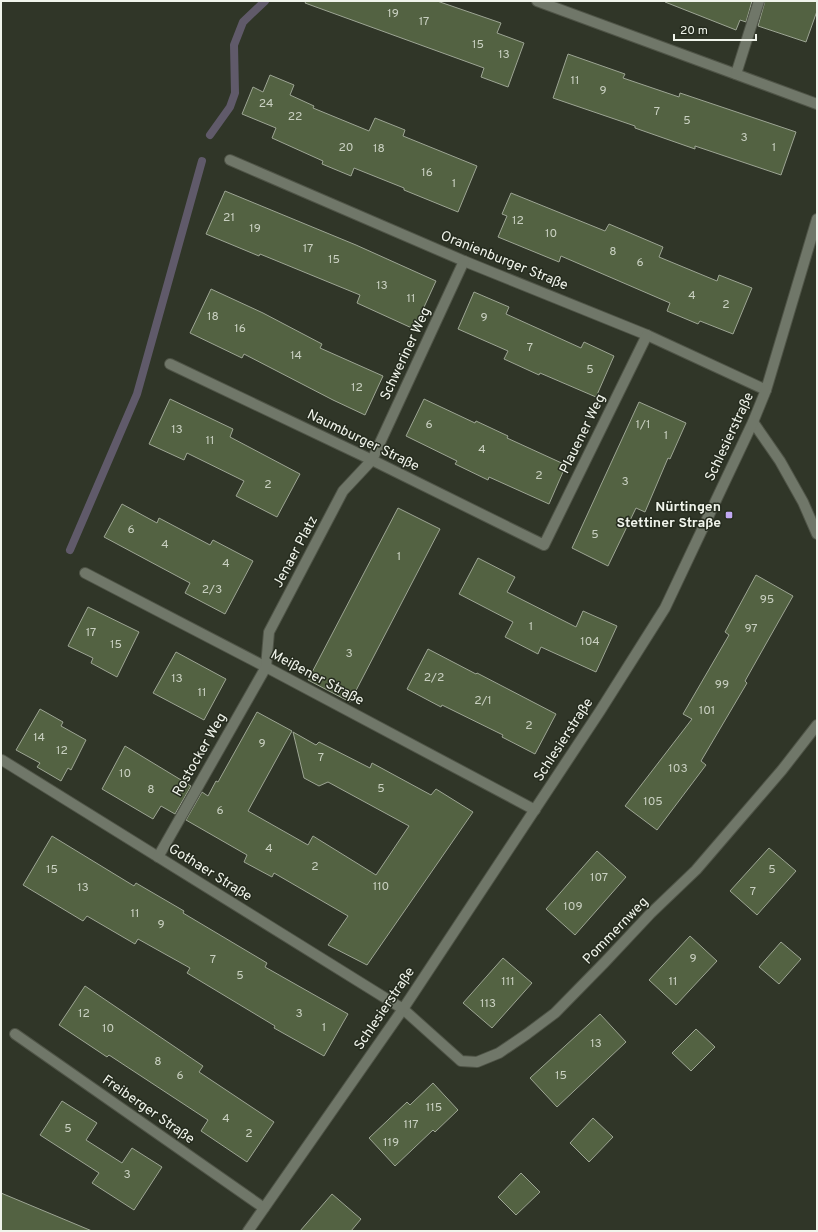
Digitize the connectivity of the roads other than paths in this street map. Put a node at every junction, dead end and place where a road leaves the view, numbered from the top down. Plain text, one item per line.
1 (537, 1) edge
2 (758, 1) edge
3 (563, 5) edge
4 (736, 74) junction
5 (817, 104) edge
6 (230, 160) dead end
7 (817, 219) edge
8 (464, 261) junction
9 (647, 335) junction
10 (170, 364) dead end
11 (766, 390) junction
12 (753, 422) junction
13 (372, 460) junction
14 (817, 534) edge
15 (544, 545) joint
16 (85, 573) dead end
17 (266, 667) junction
18 (817, 725) edge
19 (2, 760) dead end
20 (535, 810) junction
21 (158, 857) junction
22 (402, 1009) junction
23 (15, 1034) dead end
24 (264, 1208) junction
25 (248, 1231) edge

1 - 3 street
2 - 4 street
3 - 4 street
4 - 5 street
6 - 8 street, Oranienburger Straße
7 - 11 street, Schlesierstraße
8 - 9 street, Oranienburger Straße
8 - 13 street, Schweriner Weg
9 - 11 street, Oranienburger Straße
9 - 15 street, Plauener Weg
10 - 13 street, Naumburger Straße
11 - 12 street, Schlesierstraße
12 - 14 street
12 - 20 street, Schlesierstraße
13 - 15 street, Naumburger Straße
13 - 17 street, Jenaer Platz
16 - 17 street, Meißener Straße
17 - 20 street, Meißener Straße
17 - 21 street, Rostocker Weg
18 - 22 street, Pommernweg
19 - 21 street, Gothaer Straße
20 - 22 street, Schlesierstraße
21 - 22 street, Gothaer Straße
22 - 24 street, Schlesierstraße
23 - 24 street, Freiberger Straße
24 - 25 street, Schlesierstraße

